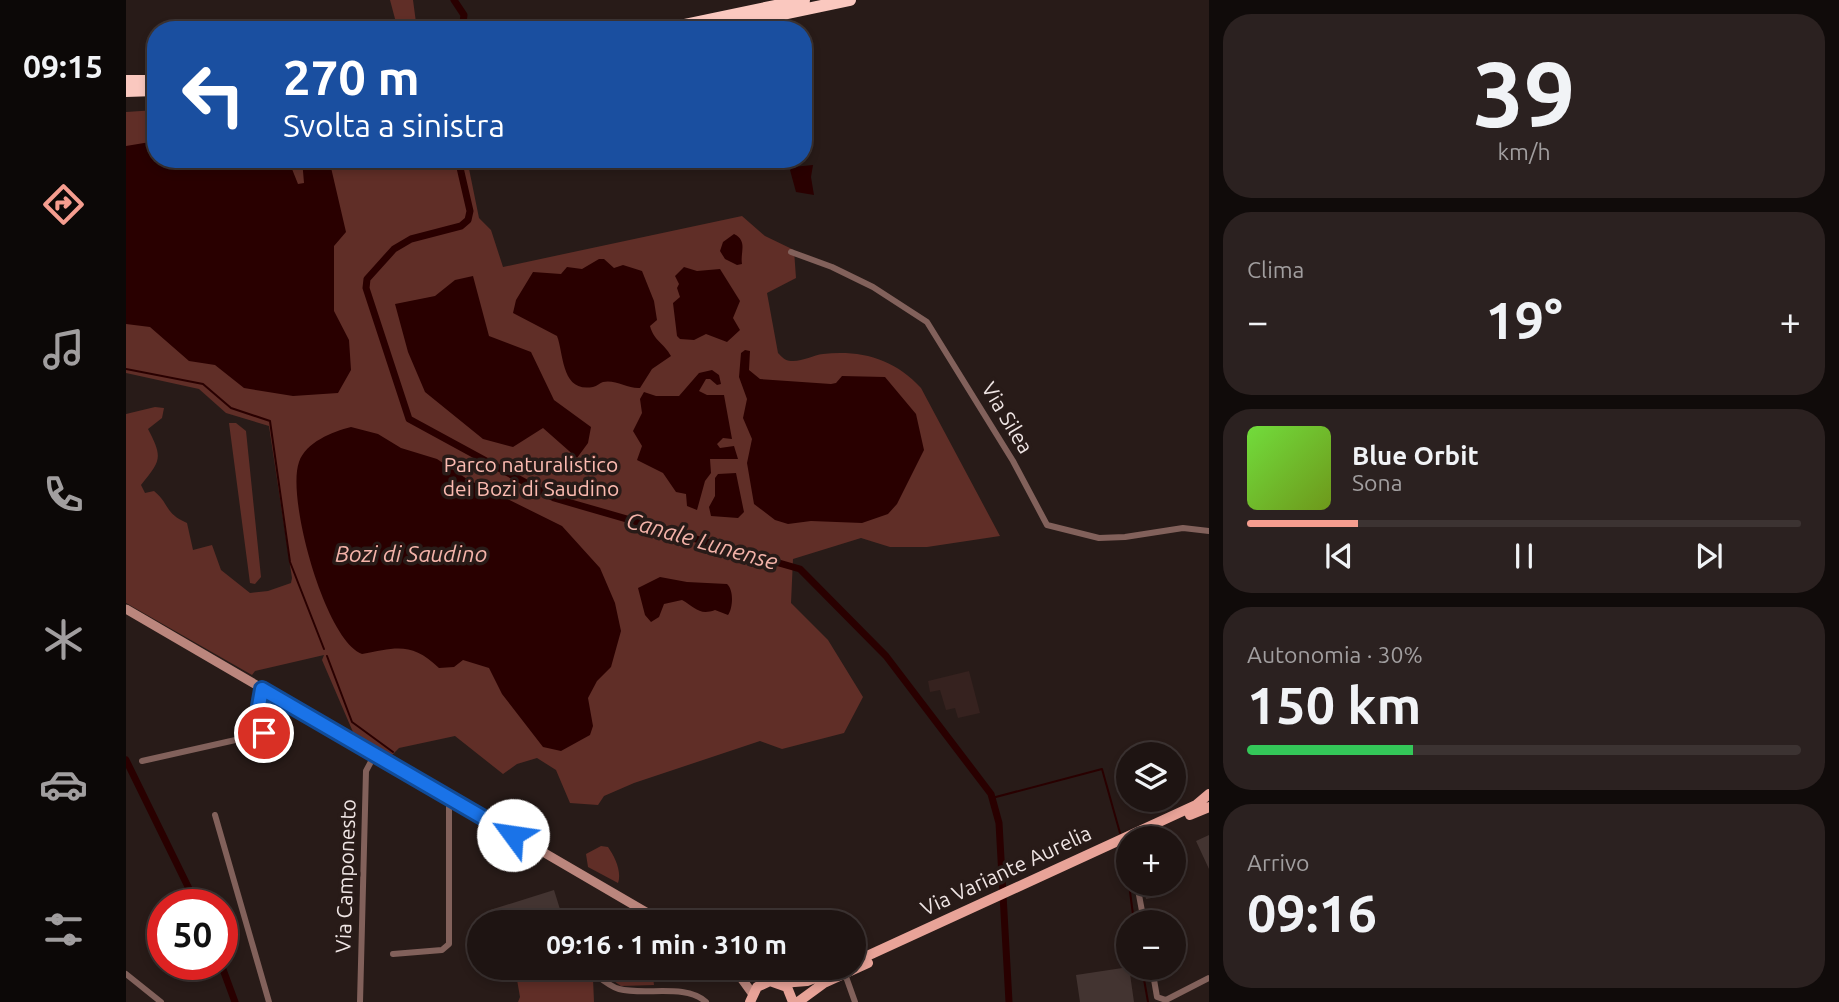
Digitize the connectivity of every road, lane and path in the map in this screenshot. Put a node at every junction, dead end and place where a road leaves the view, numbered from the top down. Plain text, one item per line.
1 (804, 0) edge
2 (850, 0) edge
3 (703, 21) edge
4 (750, 21) edge
5 (126, 81) edge
6 (147, 81) edge
7 (147, 90) edge
8 (126, 91) edge
9 (791, 253) dead end
10 (1209, 531) edge
11 (126, 609) edge
12 (262, 689) junction
13 (375, 754) junction
14 (142, 761) dead end
15 (1209, 794) edge
16 (449, 797) junction
17 (1209, 807) edge
18 (215, 815) dead end
19 (1166, 826) edge
20 (1116, 849) edge
21 (1012, 894) junction
22 (989, 904) junction
23 (642, 910) edge
24 (393, 954) dead end
25 (866, 956) edge
26 (866, 960) edge
27 (126, 974) edge
28 (1209, 978) edge
29 (605, 980) edge
30 (741, 980) edge
31 (772, 980) edge
32 (810, 980) edge
33 (827, 980) edge
34 (846, 980) edge
35 (1154, 980) edge
36 (776, 982) junction
37 (751, 998) edge
38 (161, 1002) edge
39 (269, 1002) edge
40 (360, 1002) edge
41 (706, 1002) edge
42 (795, 1002) edge
43 (855, 1002) edge

1 - 3 highway
2 - 4 highway
5 - 6 highway
7 - 8 highway
9 - 10 street, Via Silea
11 - 12 main road
12 - 13 main road
12 - 14 street
13 - 16 main road
13 - 40 street, Via Camponesto
15 - 21 main road, Via Variante Aurelia
16 - 23 main road
16 - 24 street
17 - 19 main road
18 - 39 street
20 - 21 main road, Via Variante Aurelia
21 - 22 main road, Via Variante Aurelia
22 - 25 main road, Via Variante Aurelia
22 - 26 main road, Via Variante Aurelia
27 - 38 street
28 - 35 street
29 - 41 street
30 - 37 main road
31 - 36 main road
32 - 36 main road, Via Variante Aurelia
33 - 42 main road, Via Variante Aurelia
34 - 43 street
36 - 37 main road
36 - 42 main road

